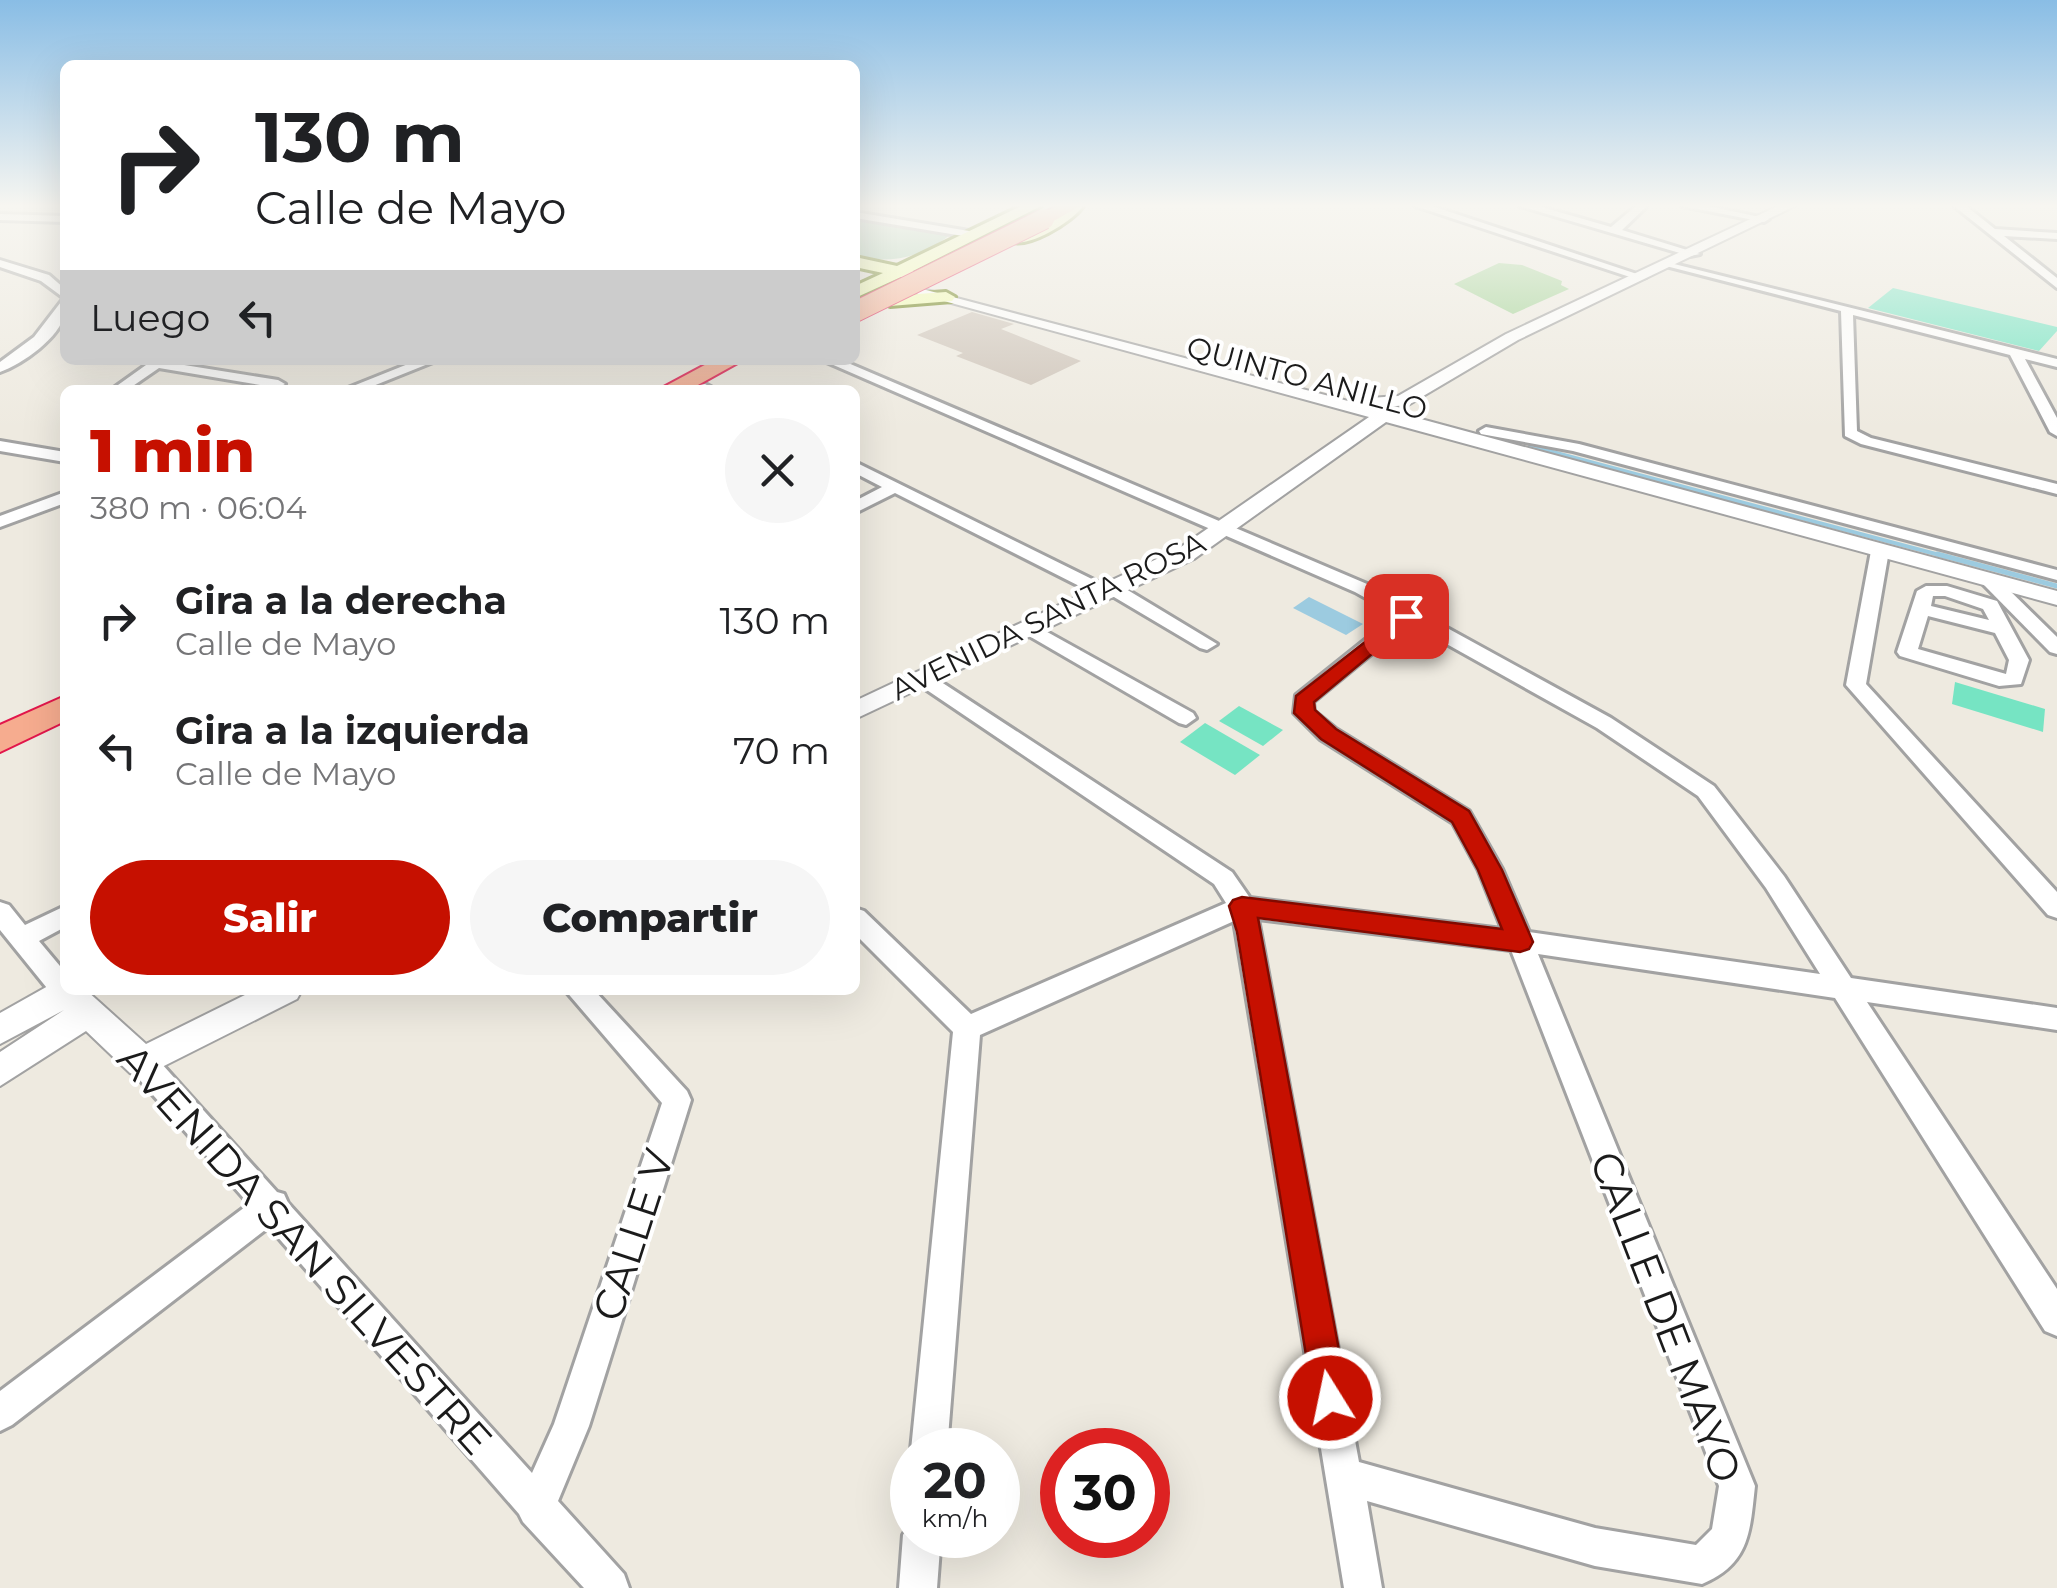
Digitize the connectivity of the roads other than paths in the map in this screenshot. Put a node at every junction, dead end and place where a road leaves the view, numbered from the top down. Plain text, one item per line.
1 (45, 280) edge
2 (893, 280) edge
3 (903, 280) edge
4 (935, 280) joint
5 (955, 280) edge
6 (1633, 280) edge
7 (1732, 280) edge
8 (916, 289) junction
9 (954, 292) junction
10 (60, 301) edge
11 (860, 301) edge
12 (890, 301) junction
13 (860, 304) edge
14 (1846, 310) junction
15 (60, 312) edge
16 (2015, 352) junction
17 (2057, 363) edge
18 (155, 365) edge
19 (175, 365) edge
20 (418, 365) edge
21 (716, 365) edge
22 (751, 365) edge
23 (840, 365) edge
24 (0, 368) edge
25 (278, 384) dead end
26 (125, 385) edge
27 (364, 385) edge
28 (679, 385) edge
29 (713, 385) edge
30 (1394, 408) junction
31 (1486, 431) junction
32 (2057, 432) edge
33 (0, 446) edge
34 (1520, 452) junction
35 (60, 455) edge
36 (860, 470) edge
37 (894, 487) junction
38 (2057, 489) edge
39 (60, 499) edge
40 (860, 505) edge
41 (0, 522) edge
42 (1227, 528) junction
43 (1880, 551) junction
44 (2057, 575) edge
45 (1948, 580) junction
46 (1990, 580) junction
47 (1111, 592) junction
48 (2057, 598) edge
49 (1918, 608) junction
50 (1406, 616) junction
51 (1030, 629) junction
52 (2004, 630) junction
53 (1208, 644) dead end
54 (2057, 648) edge
55 (922, 678) junction
56 (60, 686) edge
57 (860, 709) edge
58 (60, 710) edge
59 (0, 716) edge
60 (1186, 718) dead end
61 (0, 740) edge
62 (1242, 906) junction
63 (2057, 908) edge
64 (0, 912) edge
65 (60, 919) edge
66 (860, 923) edge
67 (22, 938) junction
68 (1520, 942) junction
69 (60, 982) edge
70 (1844, 989) junction
71 (276, 995) edge
72 (582, 995) edge
73 (76, 1000) edge
74 (2057, 1019) edge
75 (967, 1028) junction
76 (0, 1030) edge
77 (142, 1062) junction
78 (0, 1070) edge
79 (273, 1205) junction
80 (2043, 1278) edge
81 (2057, 1318) edge
82 (0, 1412) edge
83 (931, 1428) edge
84 (1344, 1476) junction
85 (536, 1509) junction
86 (920, 1558) edge
87 (610, 1588) edge
88 (918, 1588) edge
89 (1363, 1588) edge

1 - 10 street
2 - 8 main road, QUINTO ANILLO
3 - 11 highway, bridge
4 - 8 main road
4 - 9 street, QUINTO ANILLO
5 - 9 main road
6 - 30 street, AVENIDA SANTA ROSA
7 - 14 street
8 - 9 street, QUINTO ANILLO
8 - 12 main road
9 - 12 main road
9 - 30 street, QUINTO ANILLO
12 - 13 main road
14 - 16 street
14 - 38 street
15 - 24 street
16 - 17 street
16 - 32 street
18 - 26 street
19 - 25 street
20 - 27 street
21 - 28 highway
22 - 29 highway
23 - 42 street
30 - 31 street, QUINTO ANILLO
30 - 34 street, QUINTO ANILLO
30 - 42 street, AVENIDA SANTA ROSA
31 - 34 street, QUINTO ANILLO
31 - 44 street
33 - 35 street
34 - 43 street, QUINTO ANILLO
36 - 37 street
37 - 40 street
37 - 47 street
39 - 41 street
42 - 47 street, AVENIDA SANTA ROSA
42 - 50 street
43 - 45 street, QUINTO ANILLO
43 - 63 street
45 - 46 street, QUINTO ANILLO
45 - 49 street
45 - 52 street
46 - 48 street, QUINTO ANILLO
46 - 54 street
47 - 51 street, AVENIDA SANTA ROSA
47 - 53 street
49 - 52 street
49 - 52 street
50 - 68 street, CALLE DE MAYO
50 - 70 street
51 - 55 street, AVENIDA SANTA ROSA
51 - 60 street
55 - 57 street, AVENIDA SANTA ROSA
55 - 62 street
56 - 59 highway
58 - 61 highway
62 - 68 street
62 - 75 street
62 - 84 street
64 - 67 street, AVENIDA SAN SILVESTRE
65 - 67 street
66 - 75 street
67 - 69 street, AVENIDA SAN SILVESTRE
68 - 70 street
68 - 84 street, CALLE DE MAYO
70 - 74 street
70 - 80 street
71 - 77 street
72 - 85 street, CALLE V
73 - 76 street
73 - 77 street, AVENIDA SAN SILVESTRE
73 - 78 street
75 - 83 street
77 - 79 street, AVENIDA SAN SILVESTRE
79 - 82 street
79 - 85 street, AVENIDA SAN SILVESTRE
80 - 81 street
84 - 89 street
85 - 87 street, AVENIDA SAN SILVESTRE
86 - 88 street

